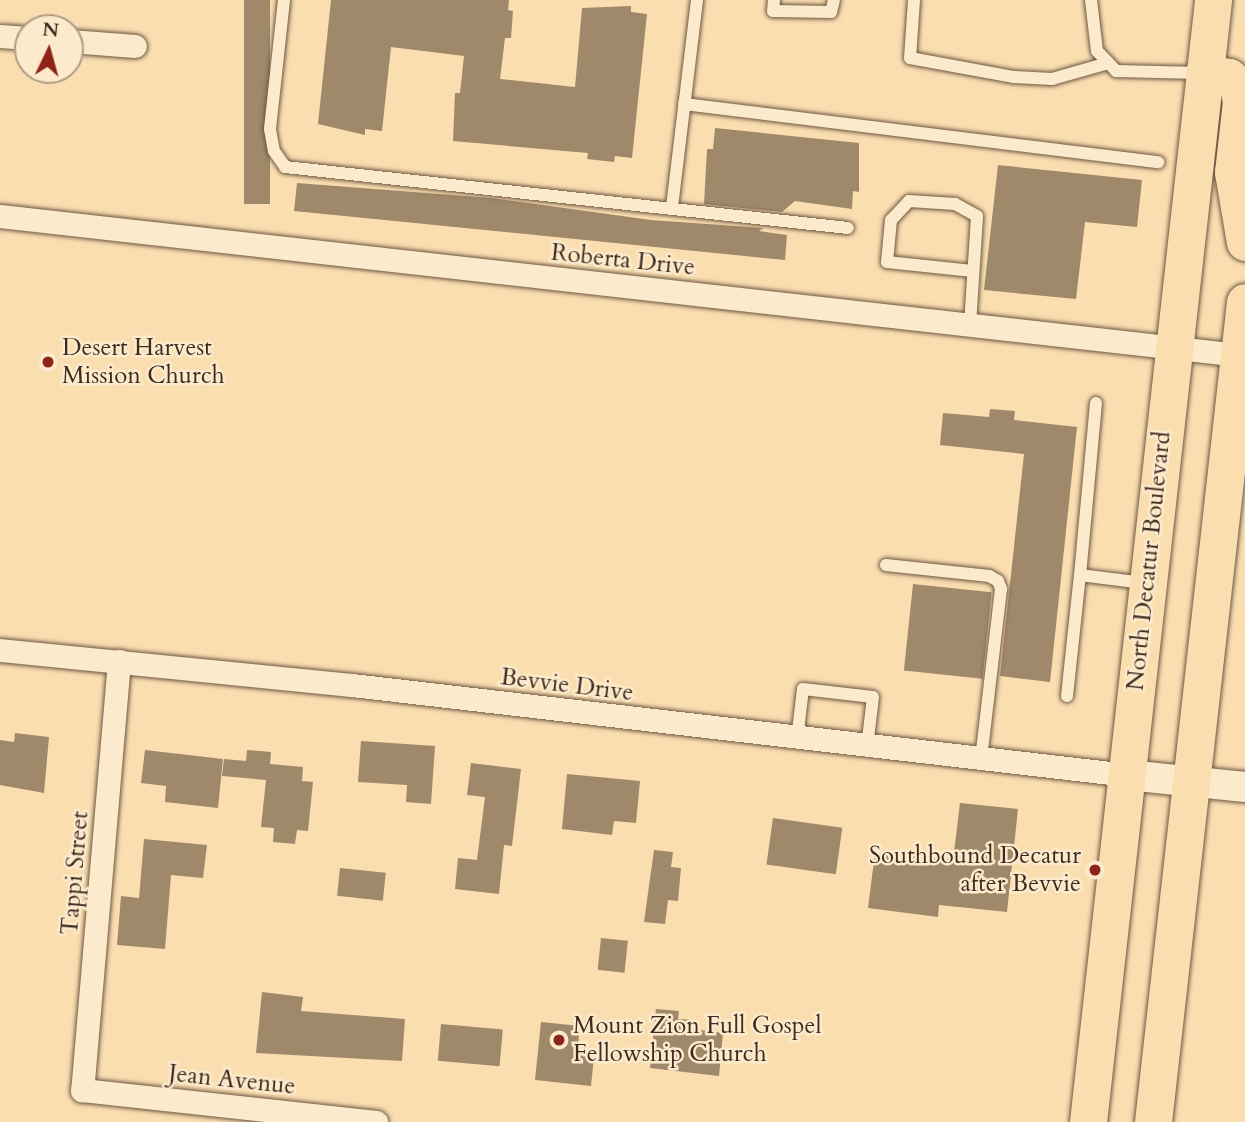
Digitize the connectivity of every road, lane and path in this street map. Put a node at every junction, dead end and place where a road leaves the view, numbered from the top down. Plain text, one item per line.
1 (284, 0) edge
2 (697, 0) edge
3 (774, 0) edge
4 (834, 0) edge
5 (914, 0) edge
6 (1091, 0) edge
7 (1213, 0) edge
8 (84, 42) edge
9 (135, 46) dead end
10 (1108, 63) junction
11 (1204, 73) junction
12 (684, 104) junction
13 (1158, 162) dead end
14 (672, 207) junction
15 (0, 216) edge
16 (848, 228) dead end
17 (1245, 242) edge
18 (974, 271) junction
19 (1245, 302) edge
20 (970, 326) junction
21 (1172, 348) junction
22 (1240, 355) junction
23 (1096, 403) dead end
24 (887, 565) dead end
25 (1080, 575) junction
26 (1147, 583) junction
27 (0, 650) edge
28 (120, 661) junction
29 (1067, 695) dead end
30 (797, 740) junction
31 (867, 748) junction
32 (981, 759) junction
33 (1127, 775) junction
34 (1191, 781) junction
35 (1245, 787) edge
36 (82, 1090) joint
37 (376, 1122) edge
38 (1088, 1122) edge
39 (1153, 1122) edge

1 - 14 lane
2 - 12 lane
3 - 4 lane
5 - 10 lane
6 - 10 lane
7 - 11 main road, North Decatur Boulevard
8 - 9 street
10 - 11 lane
11 - 17 main road
11 - 21 main road, North Decatur Boulevard
12 - 13 lane
12 - 14 lane
14 - 16 lane
15 - 20 street, Roberta Drive
18 - 18 lane
18 - 20 lane
19 - 22 main road
20 - 21 street, Roberta Drive
21 - 22 street, Roberta Drive
21 - 26 main road, North Decatur Boulevard
22 - 34 main road
23 - 25 lane
24 - 32 lane
25 - 26 lane
25 - 29 lane
26 - 33 main road, North Decatur Boulevard
27 - 28 street, Bevvie Drive
28 - 30 street, Bevvie Drive
28 - 36 street, Tappi Street
30 - 31 street, Bevvie Drive
30 - 31 lane
31 - 32 street, Bevvie Drive
32 - 33 street, Bevvie Drive
33 - 34 street
33 - 38 main road, North Decatur Boulevard
34 - 35 street
34 - 39 main road
36 - 37 street, Jean Avenue

